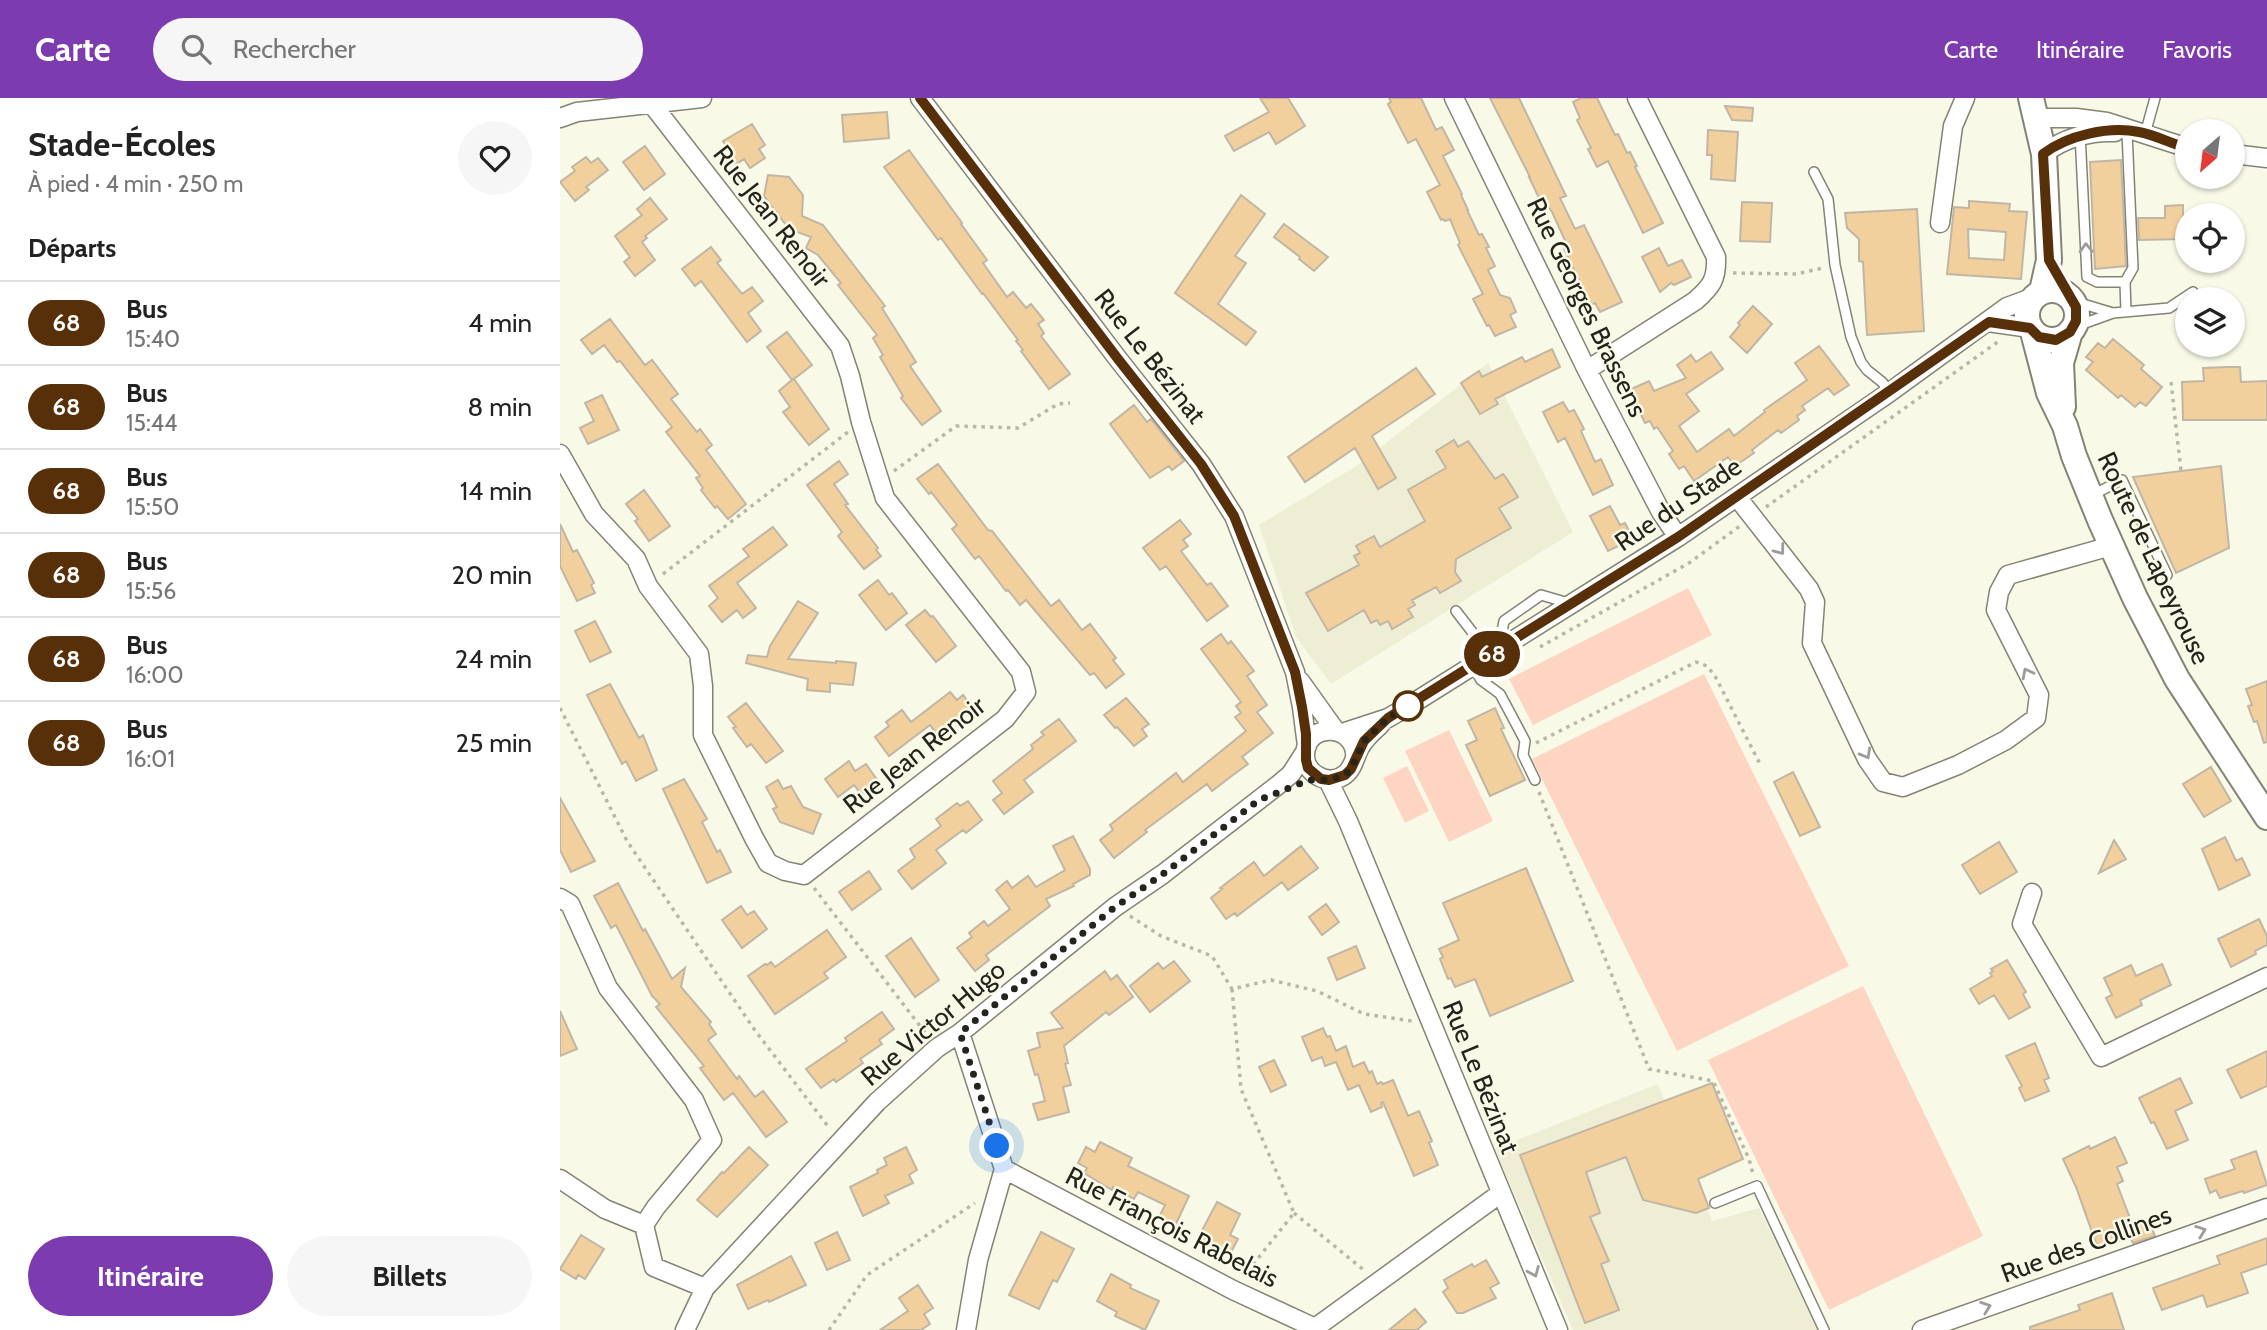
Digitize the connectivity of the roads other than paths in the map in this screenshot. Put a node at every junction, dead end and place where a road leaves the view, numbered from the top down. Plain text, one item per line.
1 (702, 98) edge
2 (920, 98) edge
3 (1454, 98) edge
4 (1637, 98) edge
5 (1965, 98) edge
6 (2155, 98) edge
7 (650, 103) junction
8 (2034, 108) edge
9 (2071, 117) junction
10 (560, 118) edge
11 (2137, 133) junction
12 (2081, 136) junction
13 (2175, 144) edge
14 (2043, 154) junction
15 (2245, 155) edge
16 (2267, 158) edge
17 (1814, 172) dead end
18 (1940, 223) dead end
19 (2049, 260) junction
20 (2125, 282) junction
21 (2038, 294) junction
22 (2070, 298) junction
23 (2175, 304) edge
24 (2126, 312) junction
25 (2113, 313) junction
26 (1989, 322) junction
27 (2032, 330) junction
28 (2072, 330) junction
29 (1587, 370) junction
30 (1890, 392) junction
31 (2065, 426) junction
32 (560, 454) edge
33 (2090, 496) junction
34 (1737, 497) junction
35 (1678, 537) junction
36 (2112, 546) junction
37 (2167, 575) dead end
38 (1456, 611) dead end
39 (1494, 652) junction
40 (1472, 666) junction
41 (1295, 672) junction
42 (1388, 718) junction
43 (1338, 732) junction
44 (1306, 749) junction
45 (1353, 764) junction
46 (1324, 779) junction
47 (1535, 780) road end
48 (1259, 800) junction
49 (2267, 817) edge
50 (1356, 844) junction
51 (2032, 894) dead end
52 (560, 898) edge
53 (2267, 978) edge
54 (960, 1033) junction
55 (1002, 1178) junction
56 (560, 1180) edge
57 (1501, 1193) junction
58 (1715, 1203) dead end
59 (2267, 1208) edge
60 (644, 1225) junction
61 (705, 1287) junction
62 (1316, 1329) edge
63 (685, 1330) edge
64 (966, 1330) edge
65 (1558, 1330) edge
66 (1824, 1330) edge
67 (1922, 1330) edge

1 - 7 street
2 - 41 street, Rue Le Bézinat
3 - 29 street, Rue Georges Brassens
4 - 29 street
5 - 18 street
6 - 11 lane
7 - 10 street
7 - 32 street, Rue Jean Renoir
8 - 9 street
8 - 14 street
9 - 11 street
9 - 12 lane
11 - 12 street
11 - 13 street
11 - 20 lane
12 - 14 street
20 -> 12 lane
14 - 19 street
15 - 16 street
17 - 30 lane
19 - 21 street
19 - 22 street
20 - 24 lane
21 - 22 street
21 - 26 street, Rue du Stade
21 - 27 street
22 - 25 lane
22 - 28 street
23 - 24 lane
24 - 25 lane
25 - 28 lane
26 - 27 street
26 - 30 street, Rue du Stade
27 - 28 street
27 - 31 street, Route de Lapeyrouse
28 - 31 street, Route de Lapeyrouse
29 - 35 street, Rue Georges Brassens
30 - 34 street, Rue du Stade
31 - 33 street, Route de Lapeyrouse
33 - 36 street, Route de Lapeyrouse
33 - 37 lane
34 - 35 street, Rue du Stade
34 -> 36 street
35 - 39 street, Rue du Stade
36 - 49 street, Route de Lapeyrouse
38 - 39 lane
39 - 40 street, Rue du Stade
40 - 42 street, Rue du Stade
40 - 47 lane
41 - 43 street, Rue Le Bézinat
41 - 44 street, Rue Le Bézinat
42 - 43 street, Rue du Stade
42 - 45 street, Rue du Stade
43 - 44 street
43 - 45 street
44 - 46 street
44 - 48 street, Rue Victor Hugo
45 - 46 street
45 - 50 street, Rue Le Bézinat
46 - 48 street, Rue Victor Hugo
46 - 50 street, Rue Le Bézinat
48 - 54 street, Rue Victor Hugo
50 - 57 street, Rue Le Bézinat
51 - 53 street
52 - 60 street
54 - 55 street
54 - 61 street, Rue Victor Hugo
55 - 62 street, Rue François Rabelais
55 - 64 street
56 - 60 street
57 - 62 street
57 -> 65 street, Rue Le Bézinat
58 - 66 lane
67 -> 59 street, Rue des Collines
60 - 61 street
61 - 63 street, Rue Victor Hugo

